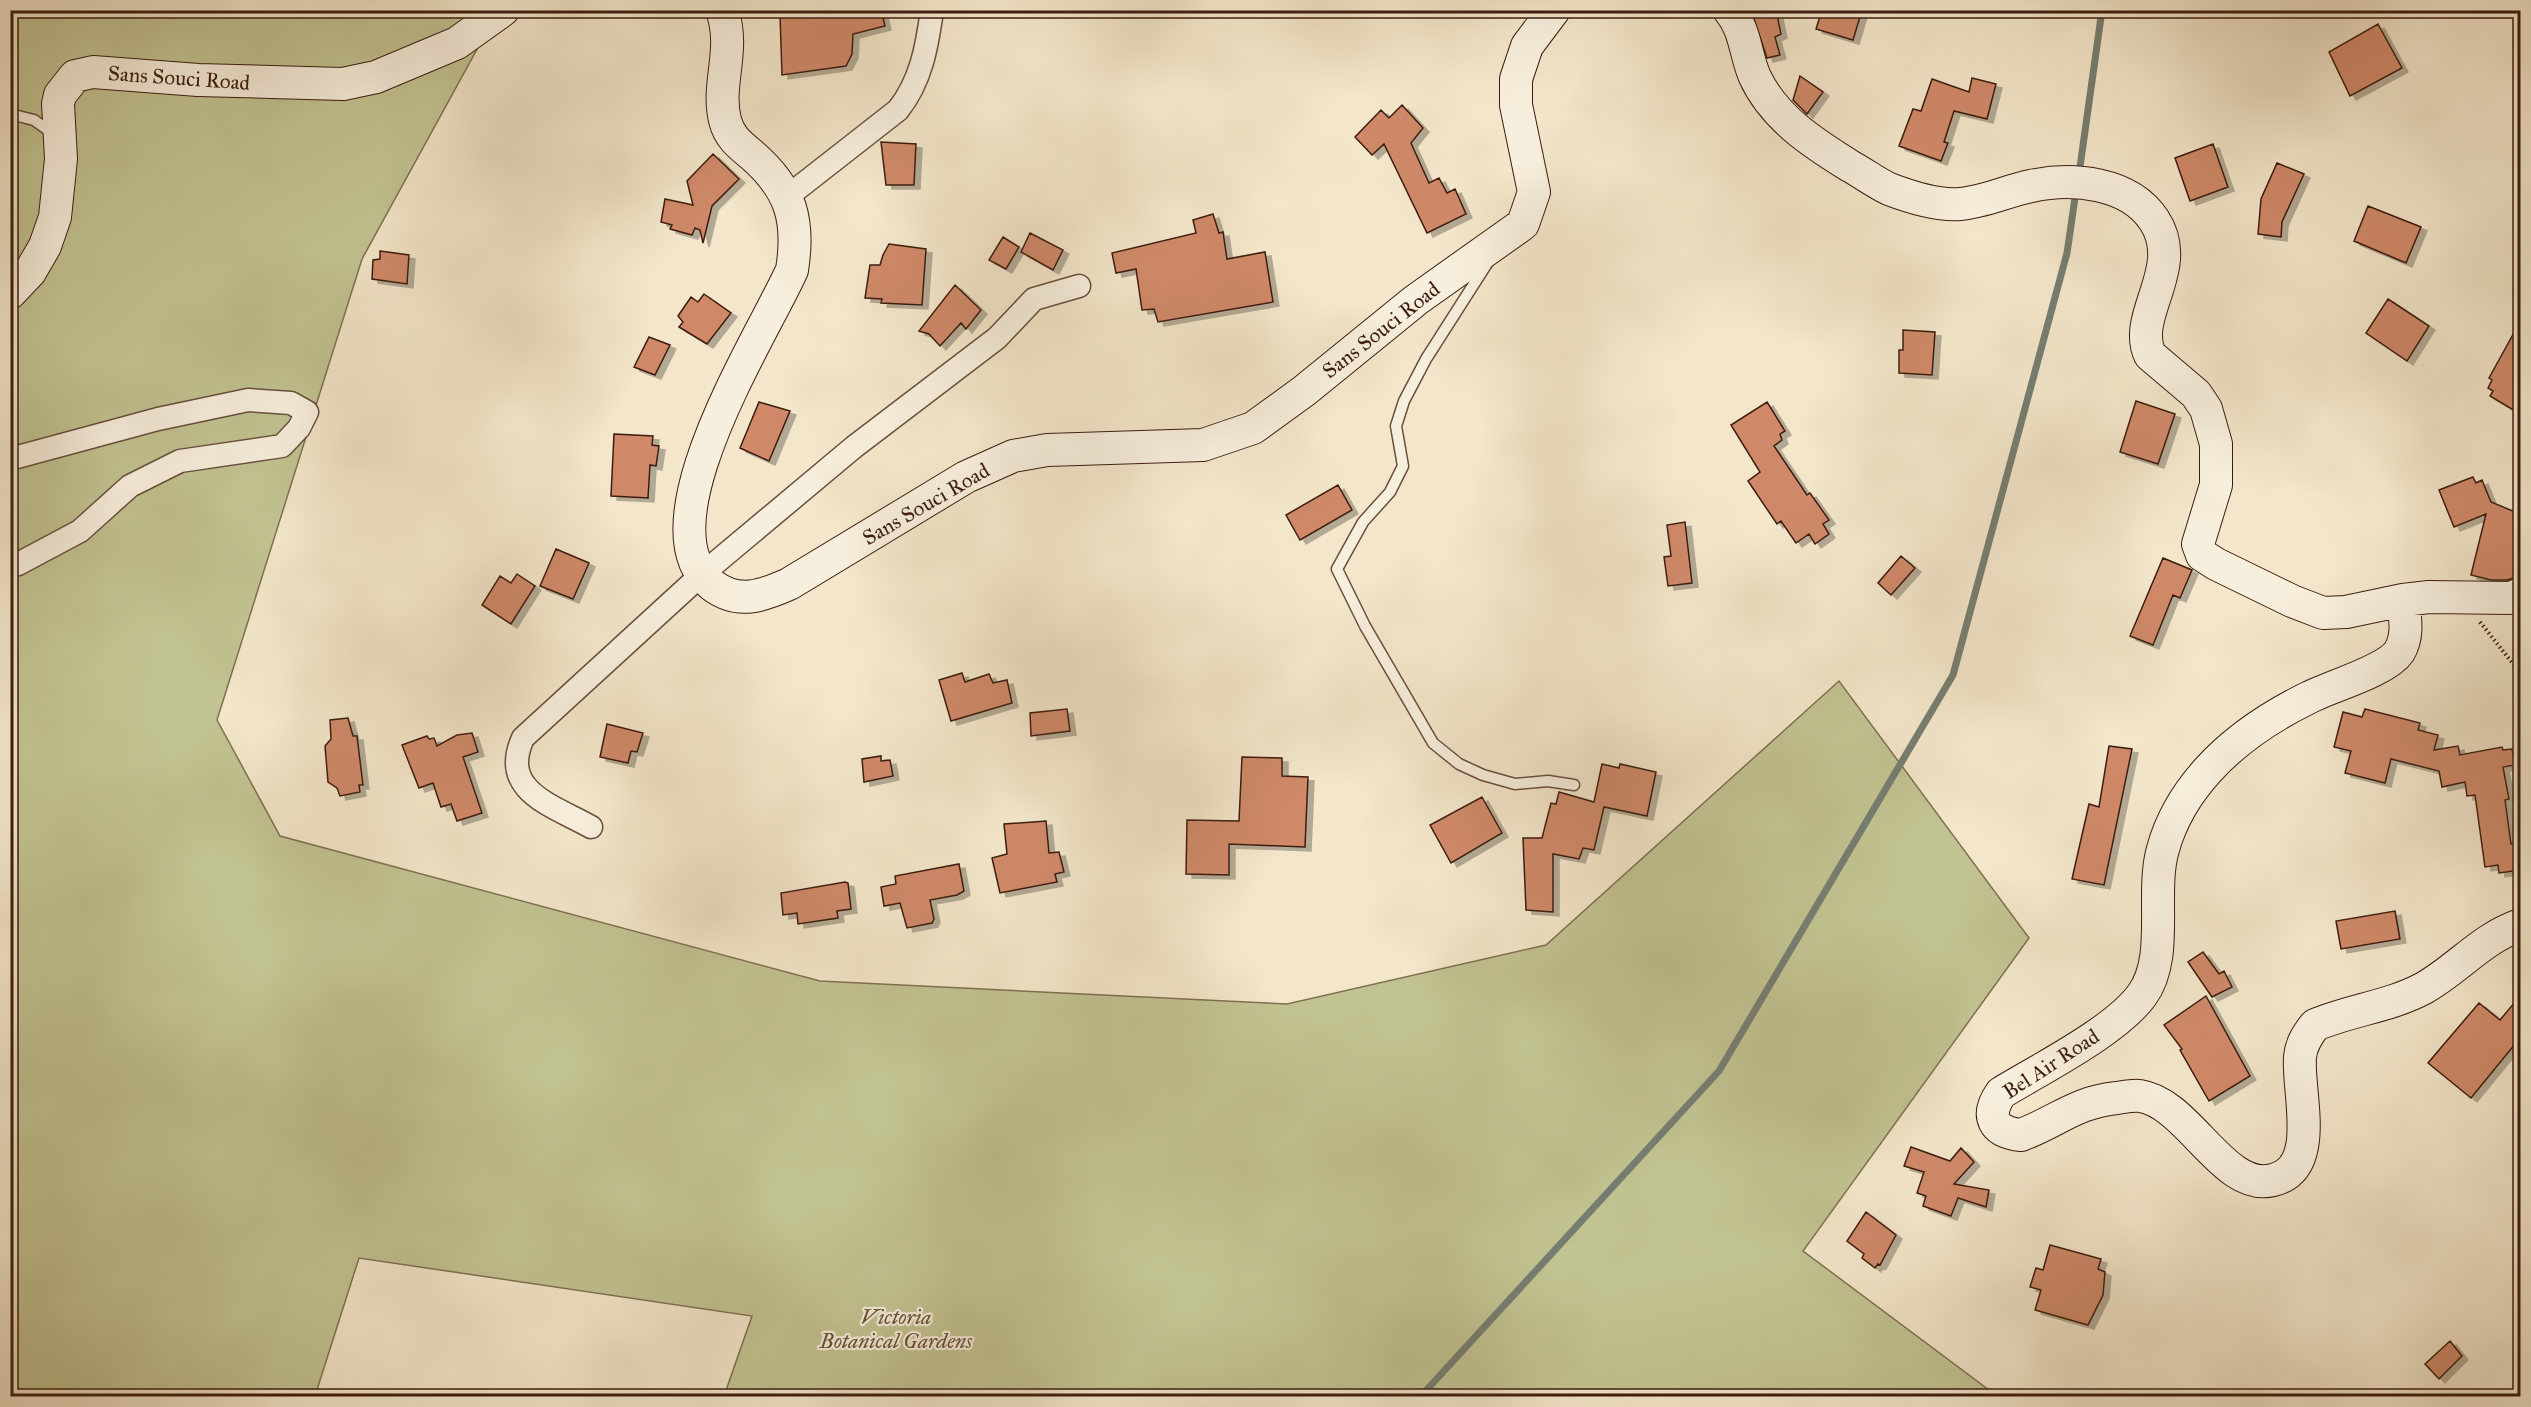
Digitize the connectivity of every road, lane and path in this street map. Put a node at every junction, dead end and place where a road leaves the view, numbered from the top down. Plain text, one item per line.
1 (503, 10) edge
2 (722, 10) edge
3 (932, 10) edge
4 (1554, 10) edge
5 (1729, 10) edge
6 (10, 114) edge
7 (60, 139) junction
8 (788, 196) junction
9 (1500, 241) junction
10 (1079, 286) dead end
11 (10, 293) edge
12 (10, 459) edge
13 (10, 566) edge
14 (701, 575) junction
15 (2520, 594) edge
16 (2466, 599) junction
17 (2403, 600) junction
18 (2520, 685) edge
19 (1574, 784) dead end
20 (591, 827) dead end
21 (2520, 925) edge

1 - 7 main road, Sans Souci Road
2 - 8 main road
3 - 8 street
4 - 9 main road, Sans Souci Road
5 - 17 main road
6 - 7 lane
7 - 11 main road, Sans Souci Road
8 - 14 main road
9 - 14 main road, Sans Souci Road
9 - 19 lane
10 - 14 street
12 - 13 street
14 - 20 street
15 - 16 main road
16 - 17 main road
16 - 18 path
17 - 21 main road, Bel Air Road

